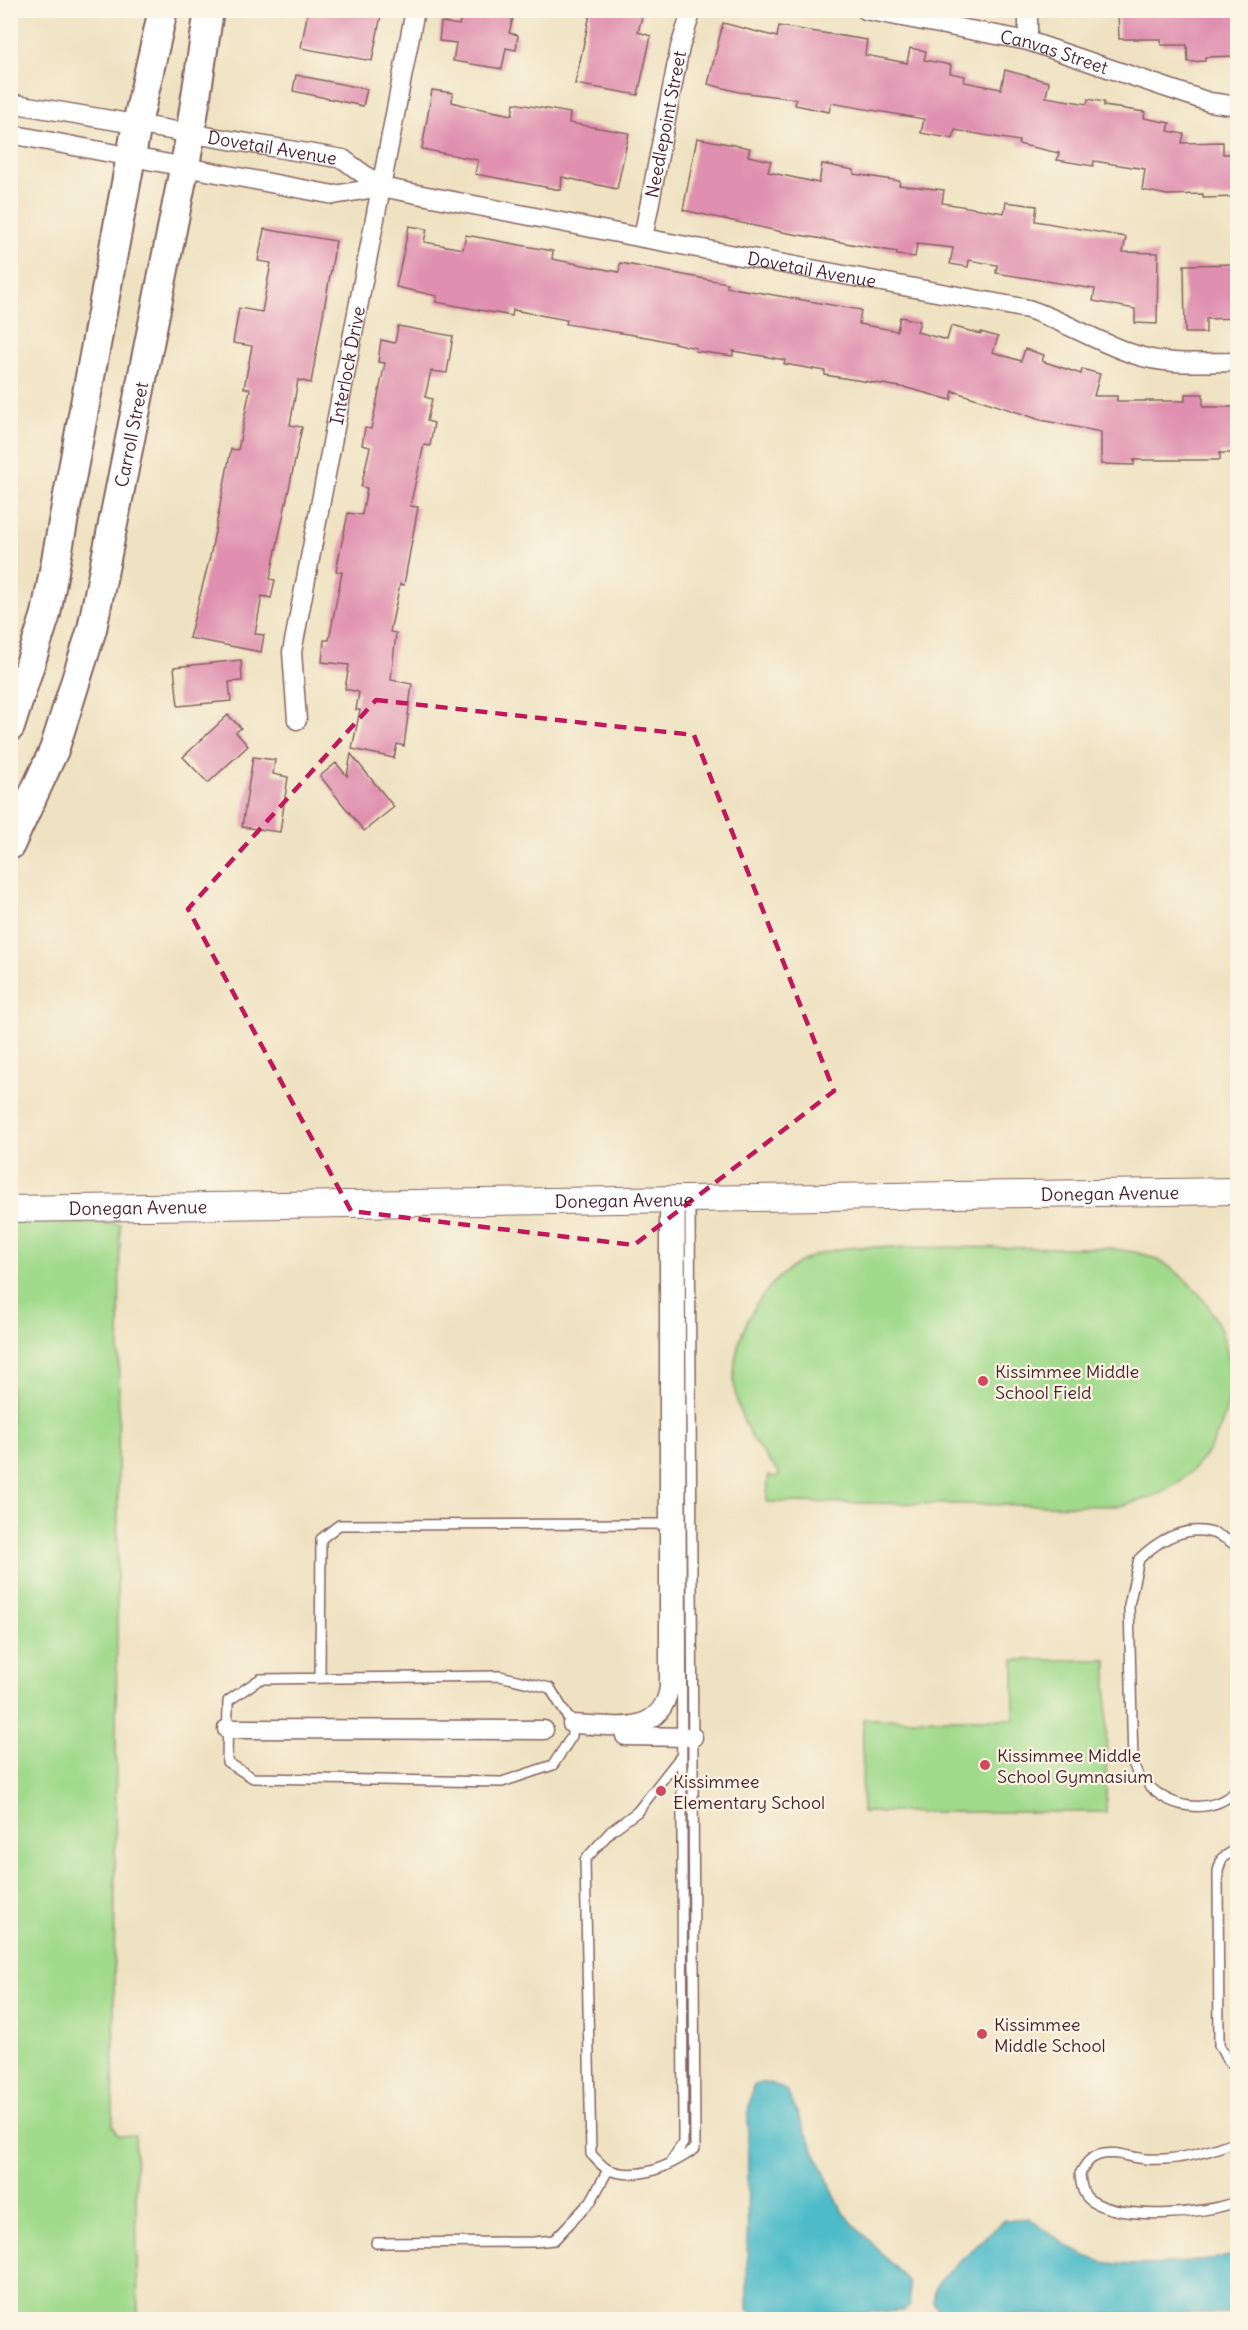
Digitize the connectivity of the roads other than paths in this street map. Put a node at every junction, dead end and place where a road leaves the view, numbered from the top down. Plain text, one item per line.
1 (163, 10) edge
2 (210, 10) edge
3 (415, 10) edge
4 (692, 10) edge
5 (865, 10) edge
6 (1028, 10) edge
7 (1028, 41) junction
8 (10, 103) edge
9 (1238, 106) edge
10 (137, 123) junction
11 (190, 133) junction
12 (10, 134) edge
13 (131, 156) junction
14 (184, 167) junction
15 (381, 187) junction
16 (643, 238) junction
17 (1238, 362) edge
18 (297, 720) dead end
19 (10, 727) edge
20 (10, 845) edge
21 (1238, 1191) edge
22 (680, 1200) junction
23 (10, 1209) edge
24 (675, 1524) junction
25 (692, 1524) junction
26 (1238, 1548) edge
27 (320, 1678) junction
28 (227, 1730) junction
29 (544, 1730) dead end
30 (572, 1730) junction
31 (687, 1736) junction
32 (681, 1756) junction
33 (1138, 1774) dead end
34 (1149, 1786) dead end
35 (1237, 1790) edge
36 (1238, 1848) edge
37 (1238, 2070) edge
38 (1238, 2140) edge
39 (668, 2167) junction
40 (608, 2170) junction
41 (1238, 2201) edge
42 (376, 2243) dead end

1 - 10 main road
2 - 11 main road, Carroll Street
3 - 15 street, Interlock Drive
4 - 16 street, Needlepoint Street
5 - 7 street, Canvas Street
6 - 7 street
7 - 9 street, Canvas Street
8 - 10 street, Dovetail Avenue
10 - 11 street, Dovetail Avenue
10 - 13 main road
11 - 14 main road, Carroll Street
11 - 15 street, Dovetail Avenue
12 - 13 street, Dovetail Avenue
13 - 14 street, Dovetail Avenue
13 - 19 main road
14 - 15 street, Dovetail Avenue
14 - 20 main road, Carroll Street
15 - 16 street, Dovetail Avenue
15 - 18 street, Interlock Drive
16 - 17 street, Dovetail Avenue
21 - 22 street, Donegan Avenue
22 - 23 street, Donegan Avenue
22 - 24 street
22 - 25 lane
24 - 25 lane
24 - 27 lane
24 - 30 street
24 - 31 lane
25 - 31 lane
26 - 33 lane
27 - 28 lane
27 - 30 lane
28 - 29 street
28 - 30 lane
30 - 31 street
31 - 32 lane
31 - 39 lane
32 - 39 lane
32 - 40 lane
34 - 35 lane
36 - 37 lane
38 - 41 lane
39 - 40 lane
40 - 42 lane

